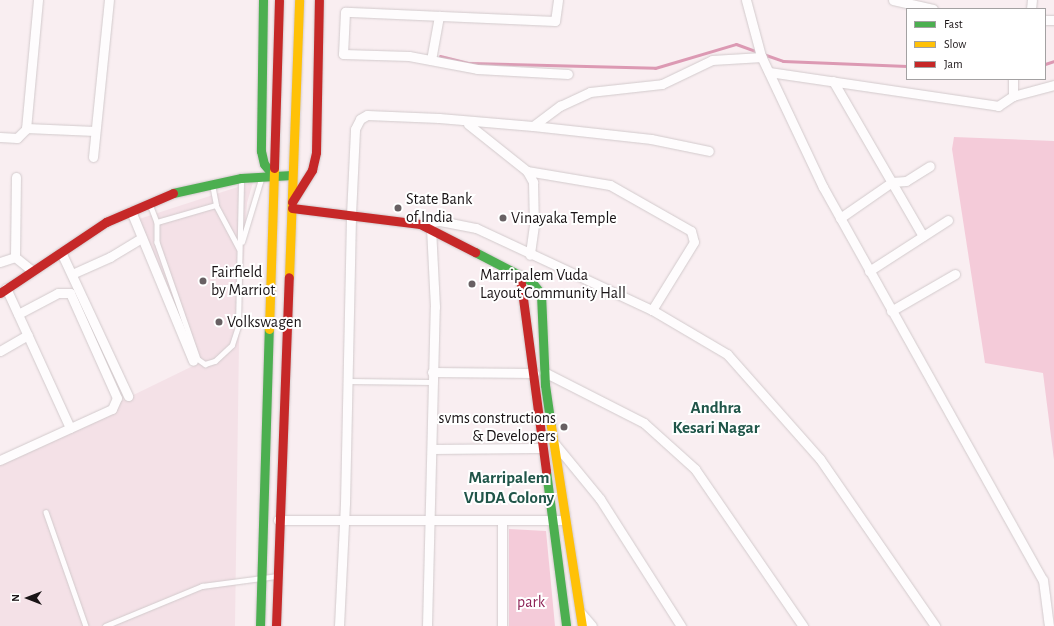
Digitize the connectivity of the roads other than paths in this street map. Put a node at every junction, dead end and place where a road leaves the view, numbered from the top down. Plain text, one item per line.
1 (38, 0) edge
2 (109, 0) edge
3 (263, 0) edge
4 (279, 0) edge
5 (299, 0) edge
6 (319, 0) edge
7 (558, 0) edge
8 (746, 0) edge
9 (893, 0) edge
10 (929, 8) edge
11 (438, 16) junction
12 (761, 54) junction
13 (431, 60) junction
14 (769, 72) junction
15 (568, 74) dead end
16 (1013, 80) edge
17 (833, 81) junction
18 (1054, 86) edge
19 (1013, 96) junction
20 (465, 122) junction
21 (533, 126) junction
22 (26, 128) junction
23 (95, 131) junction
24 (0, 137) edge
25 (709, 151) dead end
26 (93, 157) dead end
27 (930, 166) dead end
28 (527, 171) junction
29 (262, 175) junction
30 (292, 175) junction
31 (274, 176) junction
32 (16, 177) dead end
33 (241, 178) junction
34 (892, 182) junction
35 (212, 183) junction
36 (150, 203) junction
37 (216, 205) junction
38 (292, 205) junction
39 (131, 212) junction
40 (351, 215) junction
41 (840, 218) junction
42 (948, 220) dead end
43 (157, 222) junction
44 (420, 224) junction
45 (431, 229) junction
46 (923, 236) junction
47 (142, 238) junction
48 (240, 250) junction
49 (61, 252) junction
50 (530, 255) junction
51 (15, 257) junction
52 (0, 262) edge
53 (869, 271) junction
54 (32, 272) junction
55 (72, 274) junction
56 (955, 274) dead end
57 (520, 276) junction
58 (3, 291) edge
59 (652, 310) junction
60 (891, 311) junction
61 (18, 314) junction
62 (28, 335) junction
63 (0, 351) edge
64 (194, 361) dead end
65 (432, 372) junction
66 (544, 372) junction
67 (534, 374) junction
68 (348, 381) junction
69 (432, 382) junction
70 (128, 396) dead end
71 (70, 428) junction
72 (555, 444) junction
73 (540, 448) junction
74 (432, 449) junction
75 (0, 460) edge
76 (46, 512) dead end
77 (278, 520) junction
78 (550, 520) junction
79 (565, 520) junction
80 (431, 521) junction
81 (502, 521) junction
82 (344, 522) junction
83 (277, 576) junction
84 (261, 577) junction
85 (580, 611) junction
86 (86, 626) edge
87 (105, 626) edge
88 (260, 626) edge
89 (276, 626) edge
90 (339, 626) edge
91 (427, 626) edge
92 (502, 626) edge
93 (566, 626) edge
94 (582, 626) edge
95 (592, 626) edge
96 (681, 626) edge
97 (803, 626) edge
98 (935, 626) edge
99 (1049, 626) edge

1 - 22 street
2 - 23 street
3 - 31 main road
4 - 31 main road
5 - 30 main road
6 - 38 main road
7 - 11 street
8 - 12 street
9 - 10 street
11 - 13 street
11 - 13 street
12 - 14 street
12 - 21 street
13 - 15 street
14 - 17 street
14 - 41 street
16 - 19 street
17 - 19 street
17 - 34 street
18 - 19 street
20 - 21 street
20 - 28 street
20 - 40 street
21 - 25 street
22 - 23 street
22 - 24 street
23 - 26 street
27 - 34 street
28 - 50 street
28 - 59 street
29 - 31 main road
29 - 33 main road
29 - 48 lane
30 - 31 main road
30 - 38 main road
31 - 84 main road
32 - 51 street
33 - 35 main road
33 - 48 lane
34 - 41 street
34 - 46 street
35 - 36 main road
35 - 37 lane
36 - 39 main road
36 - 43 lane
37 - 43 lane
37 - 48 lane
38 - 40 main road
38 - 77 main road
39 - 47 street
39 - 49 main road
40 - 44 main road
40 - 68 street
41 - 53 street
42 - 46 street
43 - 48 lane
44 - 45 main road
44 - 50 street
45 - 57 main road
45 - 65 street
46 - 53 street
47 - 55 street
47 - 64 street
49 - 54 main road
49 - 55 street
50 - 59 street
51 - 52 street
51 - 54 street
53 - 60 street
54 - 58 main road
55 - 70 street
56 - 60 street
57 - 66 main road
57 - 67 main road
58 - 61 street
59 - 98 street
60 - 99 street
61 - 62 street
61 - 71 street
62 - 63 street
62 - 71 street
65 - 67 street
65 - 69 street
66 - 72 main road
66 - 97 street
67 - 73 main road
68 - 69 lane
68 - 82 street
69 - 74 street
71 - 75 street
72 - 79 main road
72 - 96 street
73 - 74 street
73 - 78 main road
74 - 80 street
76 - 86 lane
77 - 82 street
77 - 83 main road
78 - 79 street
78 - 81 street
78 - 93 main road
79 - 85 main road
80 - 81 street
80 - 82 street
80 - 91 street
81 - 92 street
82 - 90 street
83 - 84 lane
83 - 89 main road
84 - 87 lane
84 - 88 main road
85 - 94 main road
85 - 95 street

